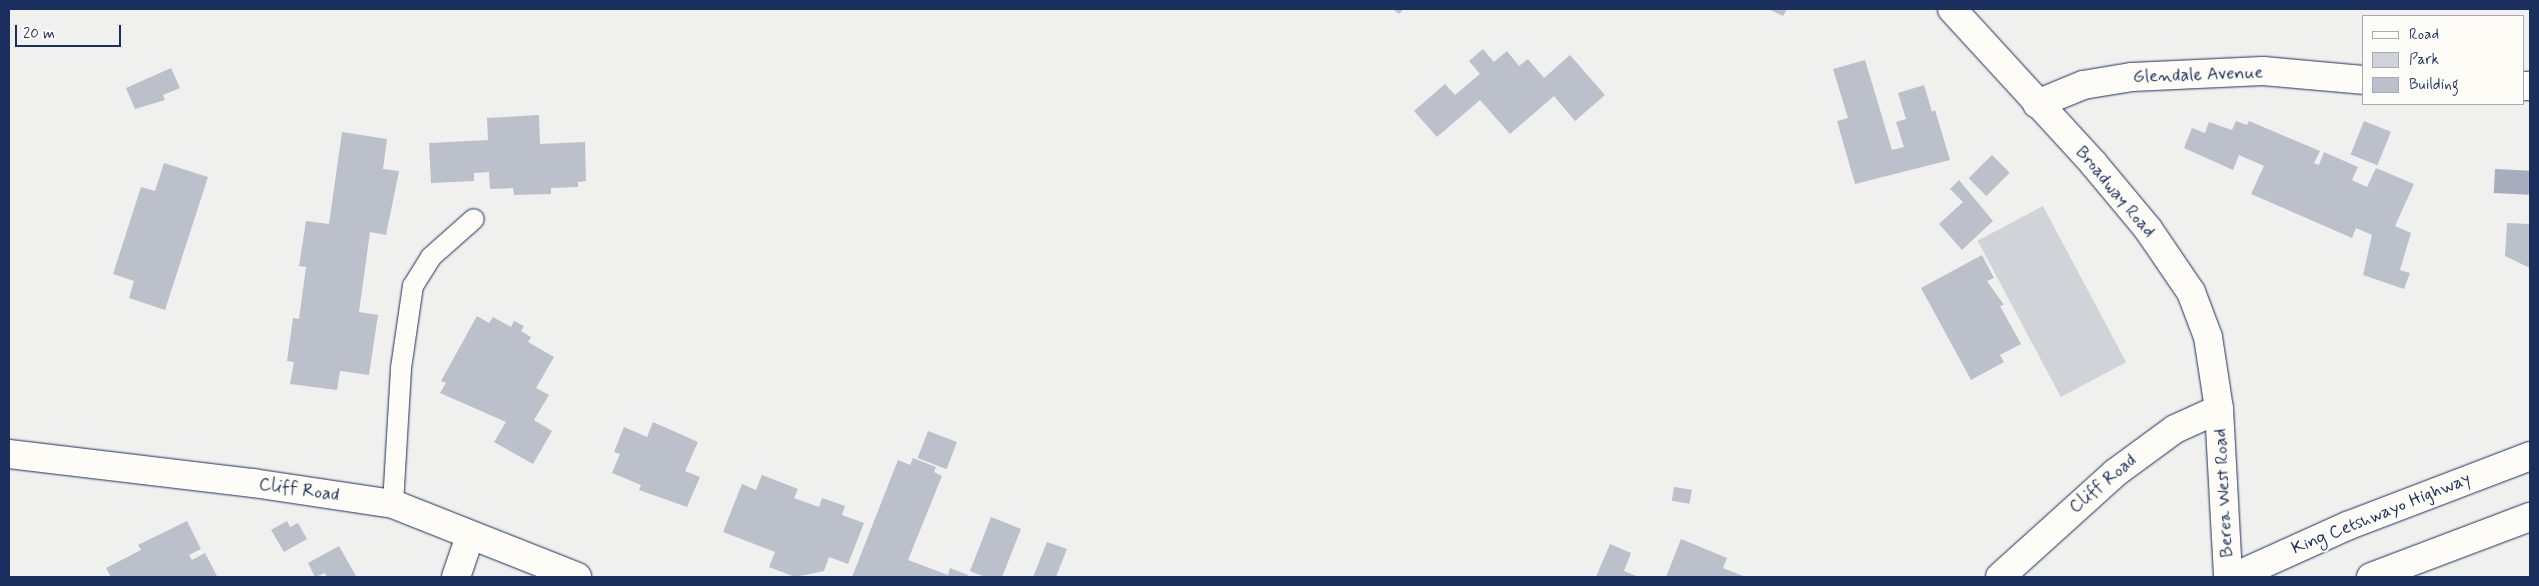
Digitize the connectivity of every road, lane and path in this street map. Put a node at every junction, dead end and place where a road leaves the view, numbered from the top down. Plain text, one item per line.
1 (1952, 9) edge
2 (2362, 80) edge
3 (2037, 104) junction
4 (474, 219) dead end
5 (2219, 409) junction
6 (9, 454) edge
7 (2530, 456) edge
8 (393, 504) junction
9 (2530, 516) edge
10 (470, 536) junction
11 (456, 577) edge
12 (577, 577) edge
13 (2000, 577) edge
14 (2228, 577) edge
15 (2234, 577) edge
16 (2371, 577) edge

1 - 3 main road, Broadway Road
2 - 3 main road, Glendale Avenue
3 - 5 main road, Broadway Road
4 - 8 lane
5 - 13 main road, Cliff Road
5 - 14 main road, Berea West Road
6 - 8 main road, Cliff Road
7 - 15 main road, King Cetshwayo Highway
8 - 10 main road, Cliff Road
9 - 16 main road
10 - 11 main road
10 - 12 main road, Cliff Road

